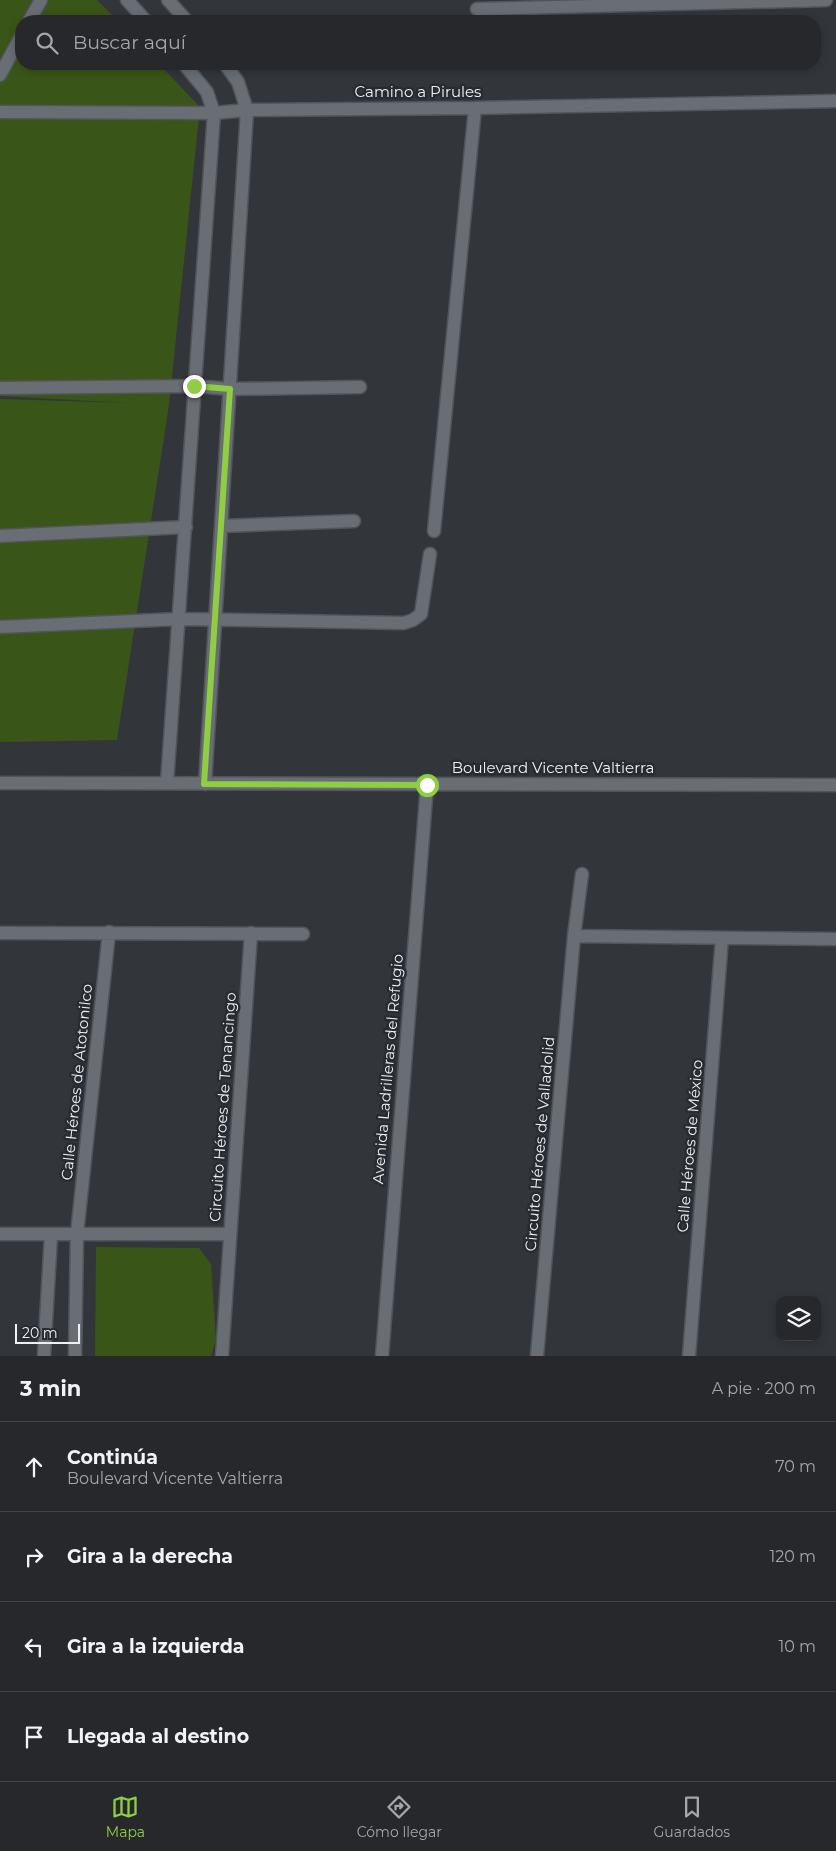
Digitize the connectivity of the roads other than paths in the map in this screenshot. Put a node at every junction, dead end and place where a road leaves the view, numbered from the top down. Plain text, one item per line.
1 (41, 0) edge
2 (127, 0) edge
3 (168, 0) edge
4 (826, 0) edge
5 (477, 9) dead end
6 (32, 15) edge
7 (141, 15) edge
8 (182, 15) edge
9 (15, 47) edge
10 (189, 70) edge
11 (229, 70) edge
12 (0, 76) edge
13 (836, 101) edge
14 (475, 108) junction
15 (247, 110) junction
16 (0, 112) edge
17 (214, 113) junction
18 (194, 386) junction
19 (360, 387) dead end
20 (0, 388) edge
21 (230, 389) junction
22 (354, 521) dead end
23 (221, 526) junction
24 (186, 527) junction
25 (434, 531) dead end
26 (0, 536) edge
27 (430, 554) dead end
28 (179, 619) junction
29 (215, 621) junction
30 (0, 627) edge
31 (0, 783) edge
32 (167, 783) junction
33 (204, 784) junction
34 (427, 785) junction
35 (836, 785) edge
36 (582, 874) dead end
37 (109, 932) junction
38 (0, 933) edge
39 (251, 933) junction
40 (303, 934) dead end
41 (574, 936) junction
42 (722, 938) junction
43 (836, 939) edge
44 (0, 1234) edge
45 (77, 1234) junction
46 (230, 1234) junction
47 (51, 1235) junction
48 (44, 1356) edge
49 (75, 1356) edge
50 (222, 1356) edge
51 (382, 1356) edge
52 (537, 1356) edge
53 (689, 1356) edge

1 - 6 street
2 - 7 street
3 - 8 street
4 - 5 street
9 - 12 street
10 - 17 street
11 - 15 street
13 - 14 street, Camino a Pirules
14 - 15 street, Camino a Pirules
14 - 25 street
15 - 17 street, Camino a Pirules
15 - 21 street
16 - 17 street, Camino a Pirules
17 - 18 street
18 - 20 street
18 - 21 street
18 - 24 street
19 - 21 street
21 - 23 street
22 - 23 street
23 - 29 street
24 - 26 street
24 - 28 street
27 - 29 street
28 - 29 street
28 - 30 street
28 - 32 street
29 - 33 street
31 - 32 street, Boulevard Vicente Valtierra
32 - 33 street, Boulevard Vicente Valtierra
33 - 34 street, Boulevard Vicente Valtierra
34 - 35 street, Boulevard Vicente Valtierra
34 - 51 street, Avenida Ladrilleras del Refugio
36 - 41 street, Circuito Héroes de Valladolid
37 - 38 street
37 - 39 street
37 - 45 street, Calle Héroes de Atotonilco
39 - 40 street
39 - 46 street, Circuito Héroes de Tenancingo
41 - 42 street
41 - 52 street, Circuito Héroes de Valladolid
42 - 43 street
42 - 53 street, Calle Héroes de México
44 - 47 street, Circuito Héroes de Tenancingo
45 - 46 street, Circuito Héroes de Tenancingo
45 - 47 street, Circuito Héroes de Tenancingo
45 - 49 street, Calle Héroes de Atotonilco
46 - 50 street
47 - 48 street

